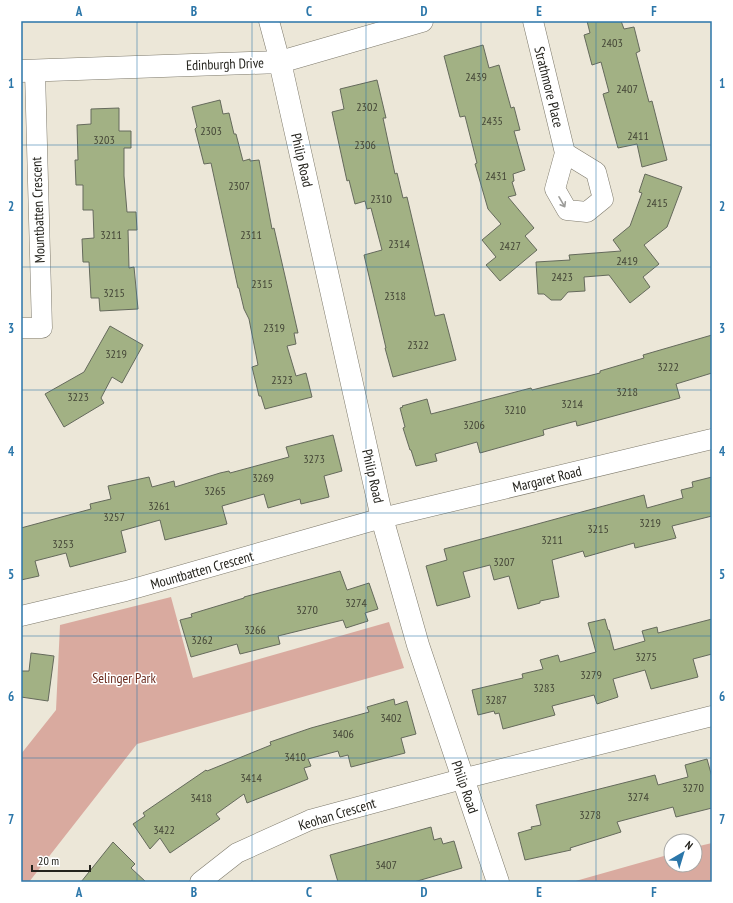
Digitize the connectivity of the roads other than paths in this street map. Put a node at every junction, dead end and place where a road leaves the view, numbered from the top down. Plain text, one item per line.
1 (269, 21) edge
2 (422, 21) edge
3 (533, 21) edge
4 (280, 62) junction
5 (28, 72) edge
6 (565, 153) dead end
7 (21, 328) edge
8 (712, 439) edge
9 (382, 518) junction
10 (21, 616) edge
11 (712, 716) edge
12 (462, 779) junction
13 (200, 882) edge
14 (498, 882) edge

1 - 4 street
2 - 4 street, Edinburgh Drive
3 - 6 street, Strathmore Place
4 - 5 street, Edinburgh Drive
4 - 9 street, Philip Road
5 - 7 street, Mountbatten Crescent
8 - 9 street, Margaret Road
9 - 10 street, Mountbatten Crescent
9 - 12 street, Philip Road
11 - 12 street
12 - 13 street, Keohan Crescent
12 - 14 street, Philip Road

